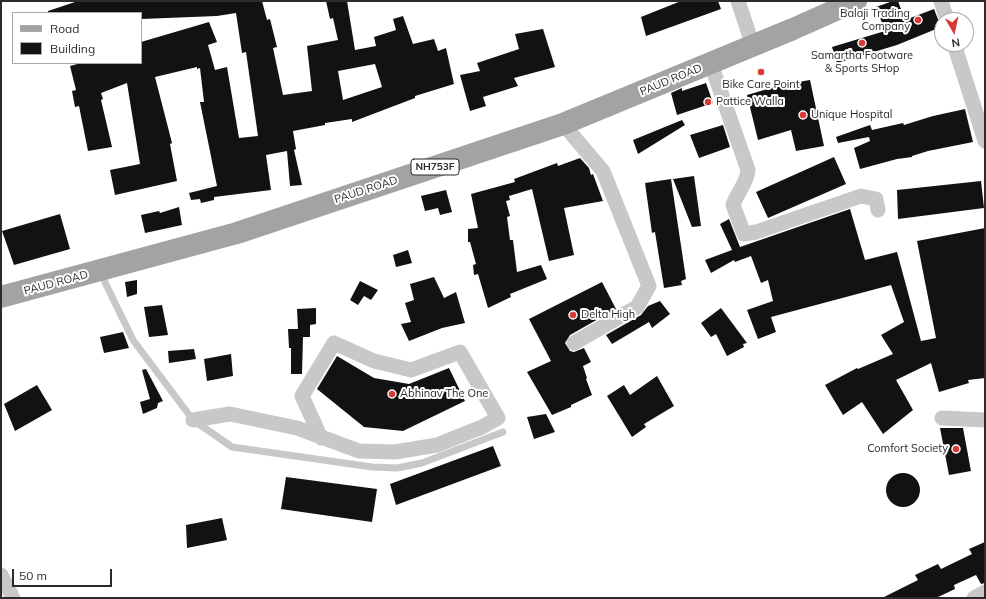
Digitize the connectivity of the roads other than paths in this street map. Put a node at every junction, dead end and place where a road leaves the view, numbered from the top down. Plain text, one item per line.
1 (738, 1) edge
2 (856, 1) edge
3 (941, 1) edge
4 (944, 12) edge
5 (753, 46) junction
6 (957, 52) edge
7 (711, 64) junction
8 (563, 124) junction
9 (985, 141) edge
10 (878, 210) dead end
11 (100, 271) junction
12 (1, 297) edge
13 (574, 343) dead end
14 (942, 418) dead end
15 (193, 420) junction
16 (985, 420) edge
17 (503, 432) dead end
18 (321, 438) junction
19 (1, 575) edge
20 (985, 592) edge
21 (13, 598) edge
22 (974, 598) edge

1 - 5 street
2 - 5 main road, PAUD ROAD / NH753F
3 - 4 street
5 - 7 main road, PAUD ROAD / NH753F
6 - 9 street
7 - 8 main road, PAUD ROAD / NH753F
7 - 10 street
8 - 11 main road, PAUD ROAD / NH753F
8 - 13 street
11 - 12 main road, PAUD ROAD / NH753F
11 - 15 lane
14 - 16 street
15 - 17 lane
15 - 18 street
18 - 18 street
19 - 21 street
20 - 22 street

